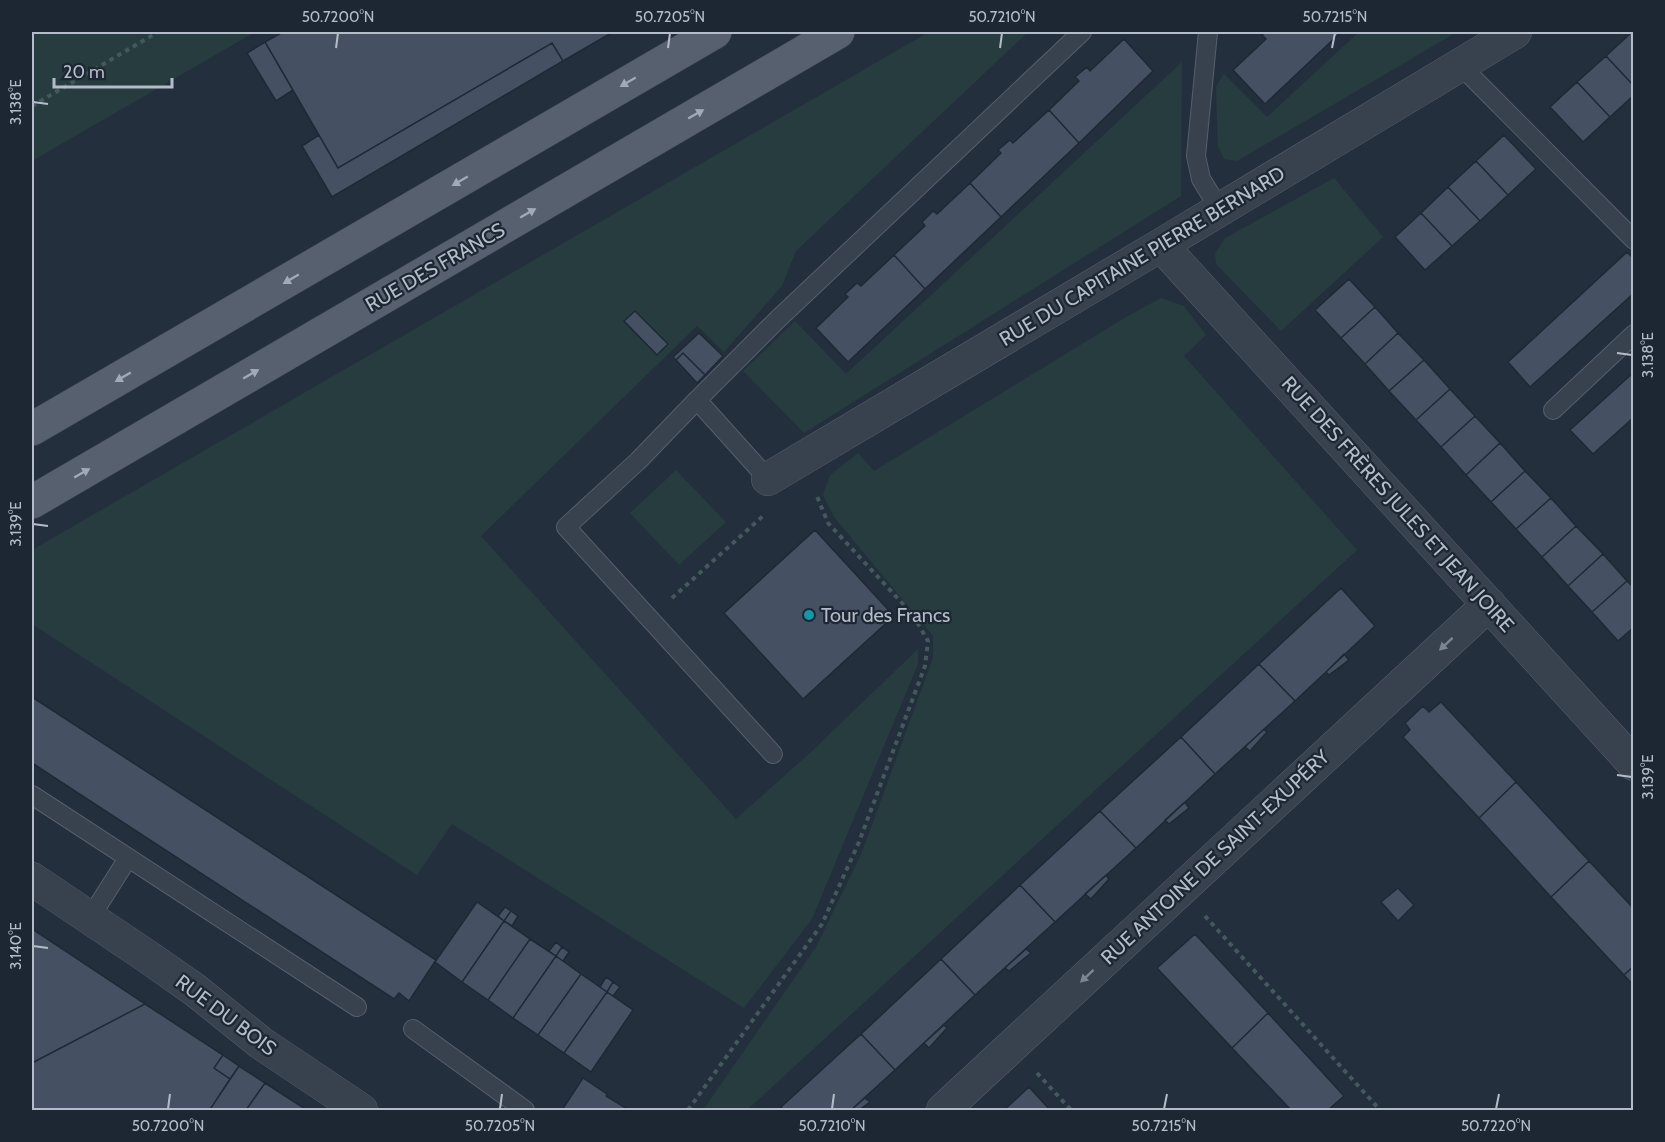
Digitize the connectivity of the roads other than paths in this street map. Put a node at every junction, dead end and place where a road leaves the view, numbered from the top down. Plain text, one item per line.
1 (715, 32) edge
2 (838, 32) edge
3 (1082, 32) edge
4 (1208, 32) edge
5 (1515, 32) edge
6 (1459, 64) junction
7 (1220, 210) junction
8 (1634, 240) edge
9 (1161, 245) junction
10 (1634, 334) edge
11 (696, 400) junction
12 (1553, 410) dead end
13 (32, 429) edge
14 (768, 479) joint
15 (32, 502) edge
16 (1489, 604) junction
17 (1627, 744) edge
18 (773, 754) dead end
19 (32, 795) edge
20 (128, 858) junction
21 (32, 879) edge
22 (90, 918) junction
23 (357, 1007) dead end
24 (413, 1029) dead end
25 (361, 1110) edge
26 (525, 1110) edge
27 (943, 1110) edge

1 -> 13 main road
15 -> 2 main road, RUE DES FRANCS
3 - 11 lane
4 - 7 lane
5 - 6 street, RUE DU CAPITAINE PIERRE BERNARD
6 - 7 street, RUE DU CAPITAINE PIERRE BERNARD
6 - 8 lane
7 - 9 street, RUE DU CAPITAINE PIERRE BERNARD
9 - 14 street, RUE DU CAPITAINE PIERRE BERNARD
9 - 16 street, RUE DES FRÈRES JULES ET JEAN JOIRE
10 - 12 lane
11 - 14 lane
11 - 18 lane
16 - 17 street, RUE DES FRÈRES JULES ET JEAN JOIRE
16 -> 27 street, RUE ANTOINE DE SAINT-EXUPÉRY
19 - 20 lane
20 - 22 lane
20 - 23 lane
21 - 22 street, RUE DU BOIS
22 - 25 street, RUE DU BOIS
24 - 26 lane

